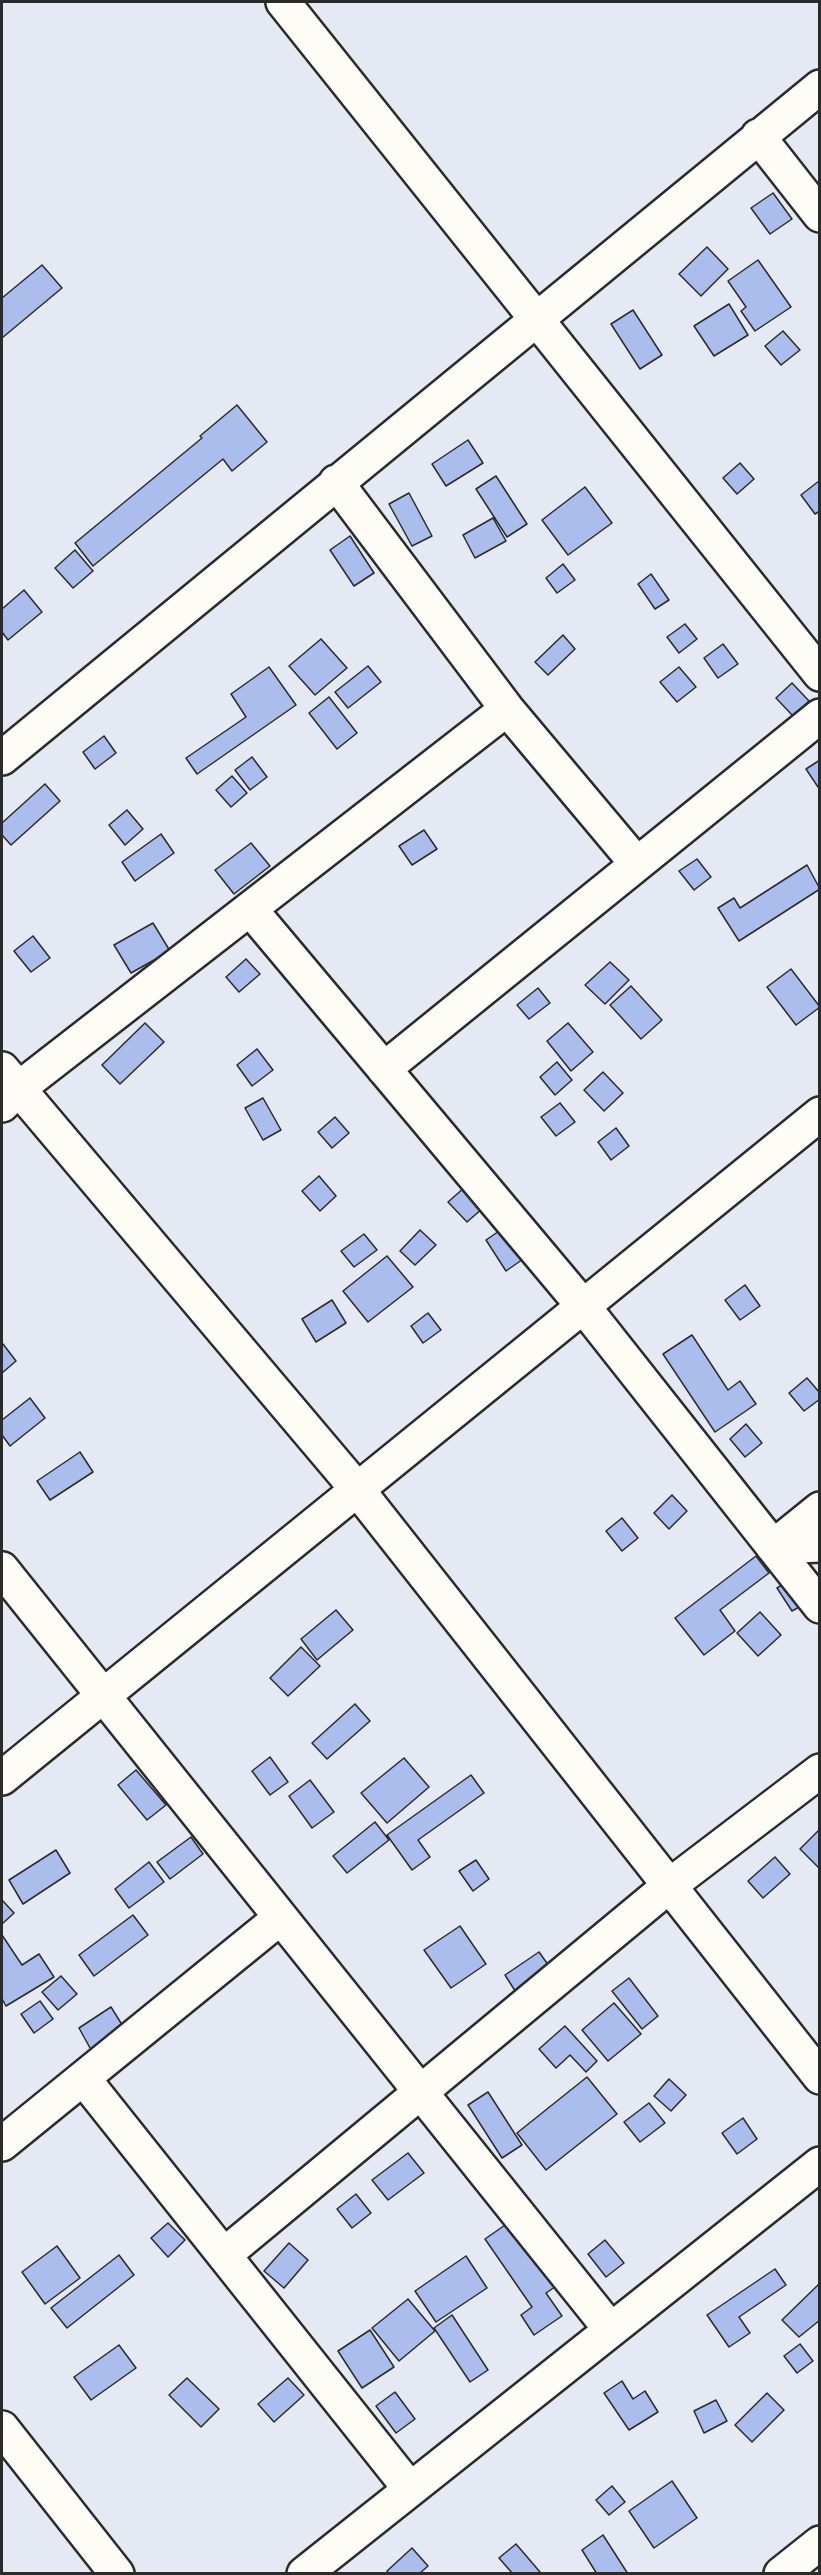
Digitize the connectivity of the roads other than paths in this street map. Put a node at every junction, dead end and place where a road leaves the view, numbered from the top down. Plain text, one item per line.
1 (283, 2) edge
2 (819, 87) edge
3 (758, 136) junction
4 (819, 215) edge
5 (536, 318) junction
6 (336, 482) junction
7 (819, 674) edge
8 (507, 709) junction
9 (819, 716) edge
10 (2, 759) edge
11 (637, 864) junction
12 (250, 909) junction
13 (384, 1069) junction
14 (7, 1087) edge
15 (819, 1114) edge
16 (583, 1306) junction
17 (357, 1489) junction
18 (819, 1509) edge
19 (819, 1545) edge
20 (773, 1547) junction
21 (2, 1569) edge
22 (819, 1606) edge
23 (102, 1696) junction
24 (819, 1771) edge
25 (2, 1778) edge
26 (669, 1886) junction
27 (280, 1918) junction
28 (819, 2077) edge
29 (82, 2078) junction
30 (420, 2092) junction
31 (2, 2144) edge
32 (819, 2164) edge
33 (224, 2255) junction
34 (611, 2330) junction
35 (6, 2442) edge
36 (410, 2489) junction
37 (819, 2543) edge
38 (117, 2574) edge
39 (304, 2574) edge
40 (781, 2574) edge

1 - 5 street
2 - 3 street
3 - 4 street
3 - 5 street
5 - 6 street
5 - 7 street
6 - 8 street
6 - 10 street
8 - 11 street
8 - 12 street
9 - 11 street
11 - 13 street
12 - 13 street
12 - 14 street
13 - 16 street
14 - 17 street
15 - 16 street
16 - 17 street
16 - 20 street
17 - 23 street
17 - 26 street
18 - 20 street
19 - 20 street
20 - 22 street
21 - 23 street
23 - 25 street
23 - 27 street
24 - 26 street
26 - 28 street
26 - 30 street
27 - 29 street
27 - 30 street
29 - 31 street
29 - 33 street
30 - 33 street
30 - 34 street
32 - 34 street
33 - 36 street
34 - 36 street
35 - 38 street
36 - 39 street
37 - 40 street

